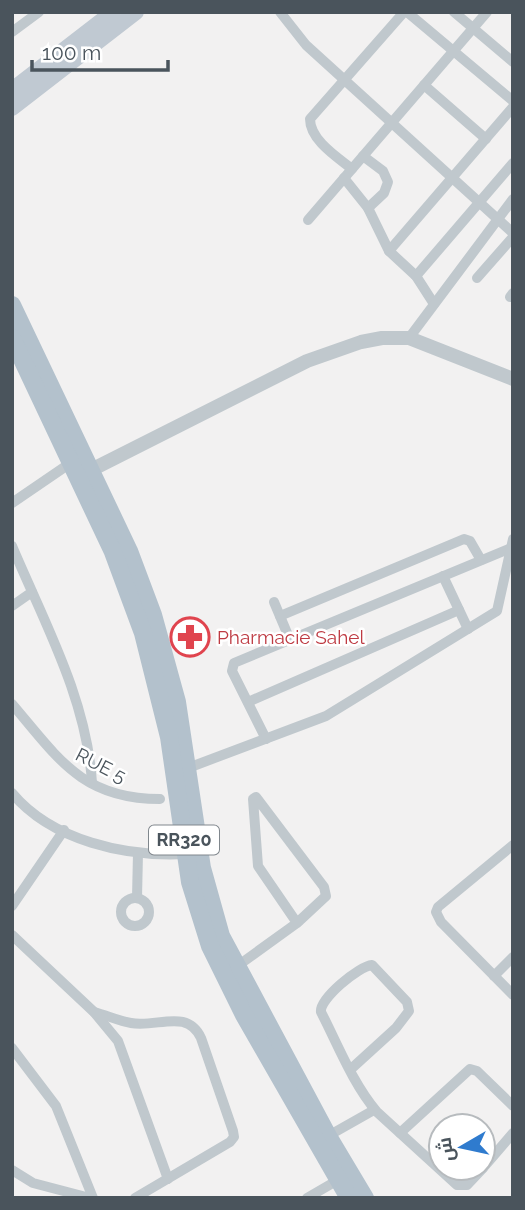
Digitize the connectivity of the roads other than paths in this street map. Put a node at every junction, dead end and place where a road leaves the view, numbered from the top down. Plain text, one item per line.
1 (39, 12) edge
2 (113, 12) edge
3 (136, 12) edge
4 (406, 12) edge
5 (454, 12) edge
6 (488, 12) edge
7 (286, 15) edge
8 (472, 29) junction
9 (12, 32) edge
10 (453, 51) junction
11 (513, 62) edge
12 (345, 79) junction
13 (424, 85) junction
14 (12, 90) edge
15 (513, 101) edge
16 (513, 107) edge
17 (12, 108) edge
18 (392, 122) junction
19 (486, 139) junction
20 (363, 156) junction
21 (513, 163) edge
22 (352, 169) junction
23 (344, 178) junction
24 (452, 179) junction
25 (513, 199) edge
26 (479, 203) junction
27 (368, 208) junction
28 (496, 218) junction
29 (308, 220) dead end
30 (513, 235) edge
31 (389, 251) junction
32 (416, 276) junction
33 (477, 278) dead end
34 (434, 304) junction
35 (12, 305) edge
36 (12, 338) edge
37 (409, 338) junction
38 (513, 379) edge
39 (72, 462) junction
40 (91, 470) junction
41 (12, 503) edge
42 (512, 544) edge
43 (12, 545) edge
44 (481, 560) junction
45 (443, 576) junction
46 (32, 592) junction
47 (274, 602) dead end
48 (12, 606) edge
49 (459, 610) junction
50 (280, 616) junction
51 (468, 629) junction
52 (290, 640) junction
53 (248, 702) junction
54 (12, 704) edge
55 (266, 738) junction
56 (188, 768) junction
57 (92, 783) junction
58 (12, 793) edge
59 (160, 799) dead end
60 (64, 830) junction
61 (513, 845) edge
62 (138, 853) junction
63 (185, 854) junction
64 (137, 898) dead end
65 (12, 906) edge
66 (297, 923) junction
67 (12, 935) edge
68 (513, 957) edge
69 (236, 967) junction
70 (494, 976) junction
71 (513, 995) edge
72 (94, 1012) junction
73 (133, 1024) junction
74 (118, 1041) junction
75 (12, 1048) edge
76 (351, 1069) junction
77 (513, 1106) edge
78 (373, 1107) junction
79 (326, 1133) junction
80 (400, 1133) junction
81 (513, 1133) edge
82 (497, 1152) edge
83 (427, 1158) edge
84 (12, 1170) edge
85 (168, 1179) junction
86 (338, 1180) junction
87 (454, 1182) edge
88 (471, 1182) edge
89 (91, 1198) edge
90 (135, 1198) edge
91 (307, 1198) edge
92 (349, 1198) edge
93 (365, 1198) edge

1 - 9 street
2 - 14 main road
3 - 17 main road
4 - 10 street
4 - 12 street
5 - 8 street
6 - 8 street
7 - 12 street
8 - 10 street
8 - 11 street
10 - 13 street
10 - 15 street
12 - 18 street
12 - 22 street
13 - 18 street
13 - 19 street
16 - 19 street
18 - 20 street
18 - 24 street
19 - 24 street
20 - 22 street
20 - 27 street
21 - 26 street
22 - 23 street
23 - 27 street
23 - 29 street
24 - 26 street
24 - 31 street
25 - 28 street
26 - 28 street
26 - 32 street
27 - 31 street
28 - 30 street
28 - 34 street
30 - 33 street
31 - 32 street
32 - 34 street
34 - 37 street
35 - 40 main road, RR320
36 - 39 main road, RR320
37 - 38 street
37 - 40 street
39 - 41 street
39 - 63 main road, RR320
40 - 56 main road, RR320
42 - 44 street
42 - 51 street
43 - 46 street
44 - 45 street
44 - 50 street
45 - 49 street
45 - 52 street
46 - 48 street
46 - 57 street
47 - 50 street
49 - 51 street
49 - 53 street
50 - 52 street
51 - 55 street
52 - 53 street
53 - 55 street
54 - 57 street, RUE 5
55 - 56 street
56 - 69 main road, RR320
57 - 59 street, RUE 5
58 - 60 street
60 - 62 street
60 - 65 street
61 - 70 street
62 - 63 street
62 - 64 street
63 - 86 main road, RR320
66 - 66 street
66 - 69 street
67 - 72 street
68 - 70 street
69 - 79 main road, RR320
70 - 71 street
72 - 73 street
72 - 74 street
73 - 74 street
73 - 85 street
74 - 85 street
75 - 89 street
76 - 76 street
76 - 78 street
77 - 80 street
78 - 79 street
78 - 80 street
79 - 93 main road, RR320
80 - 83 street
81 - 82 street
84 - 89 street
85 - 90 street
86 - 91 street
86 - 92 main road, RR320
87 - 88 street

